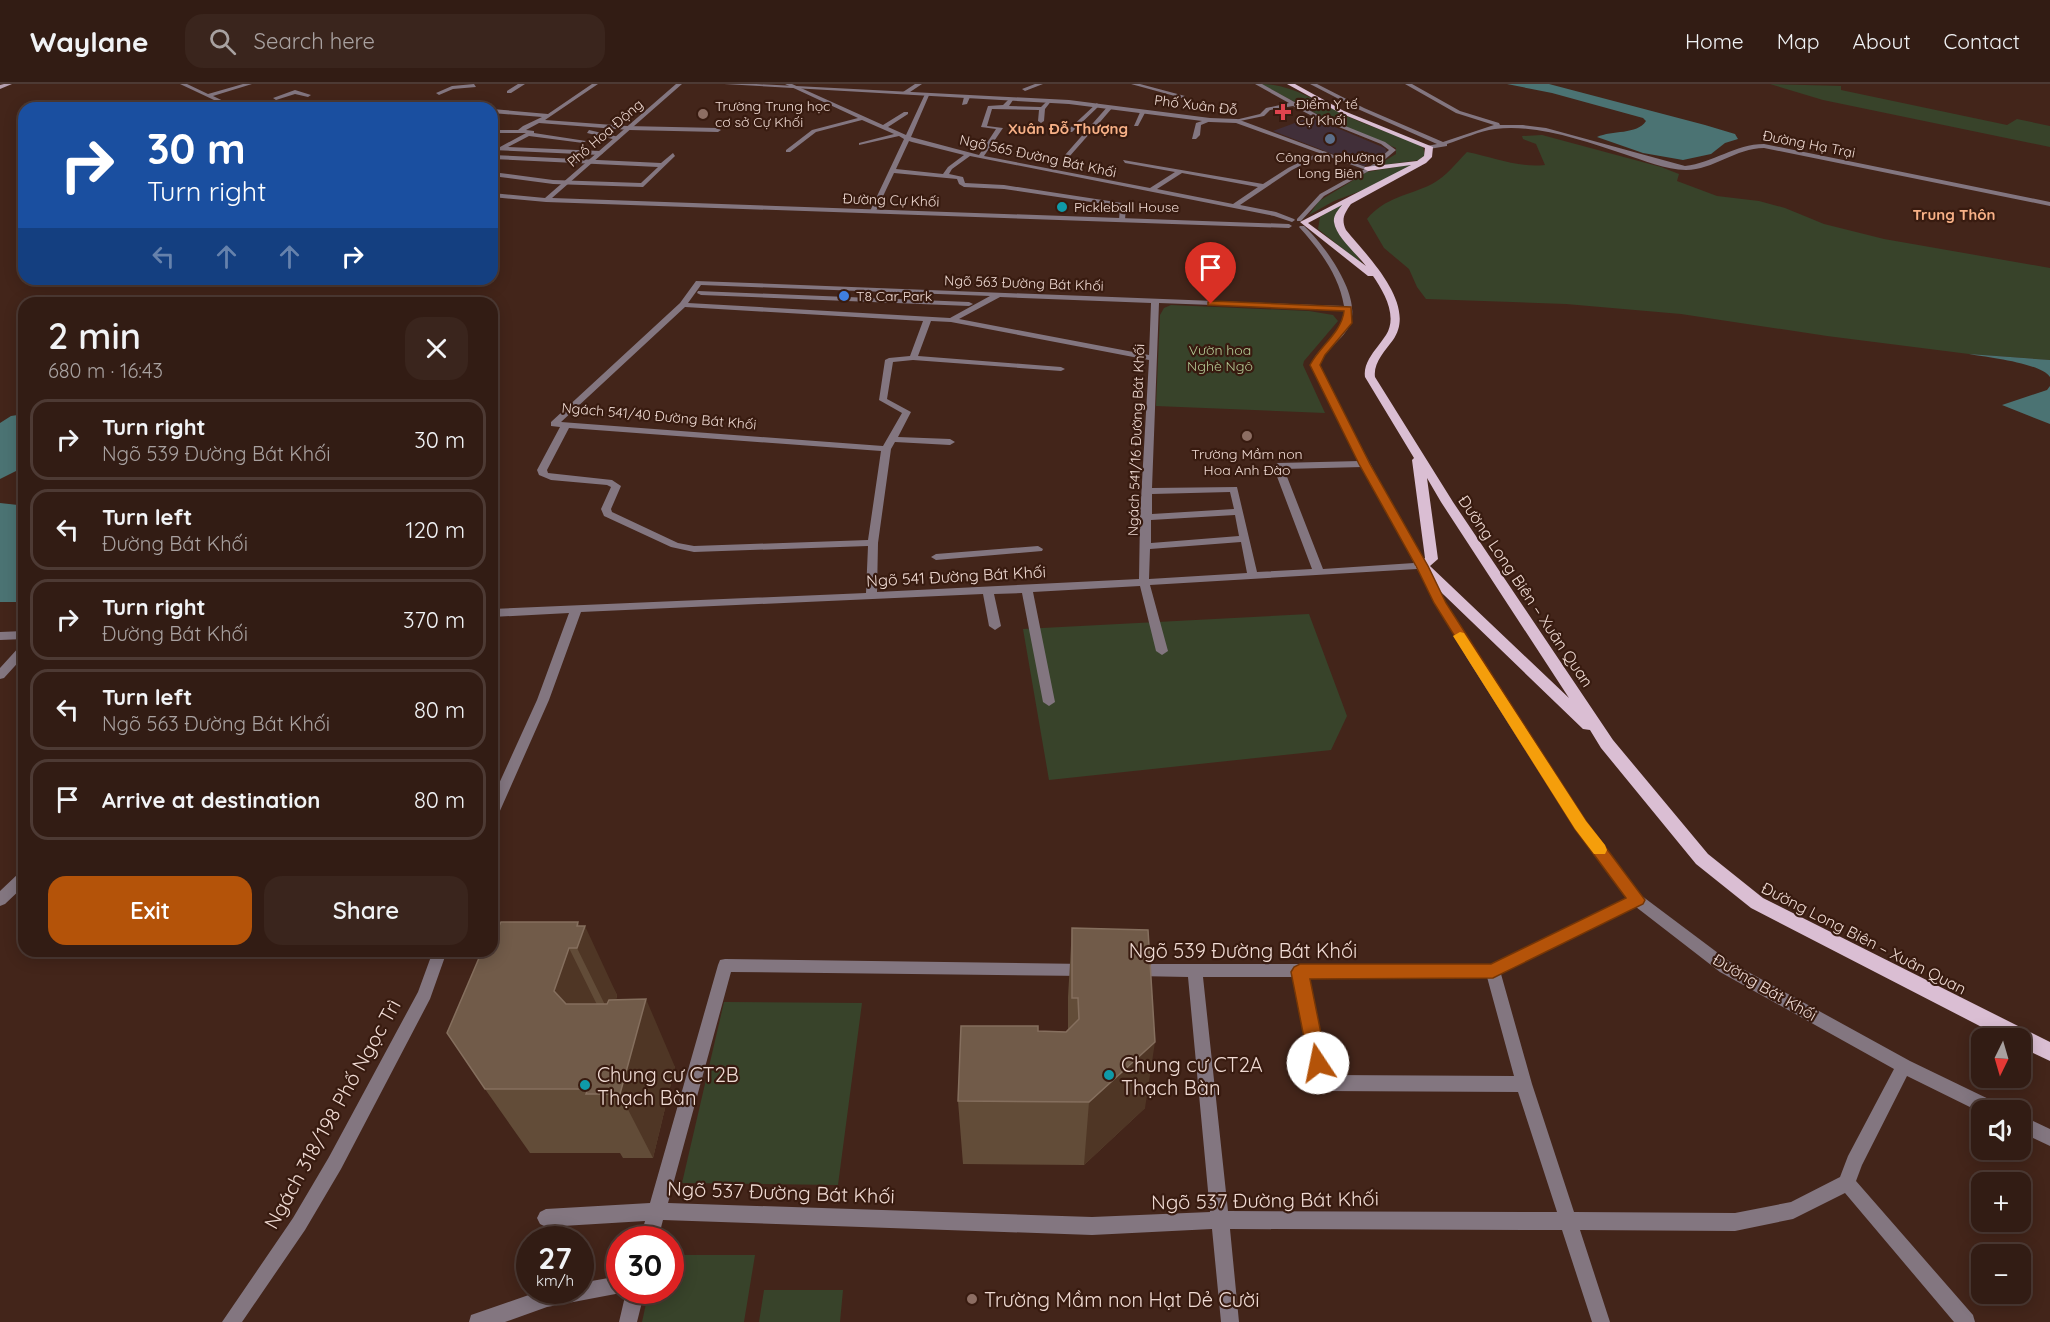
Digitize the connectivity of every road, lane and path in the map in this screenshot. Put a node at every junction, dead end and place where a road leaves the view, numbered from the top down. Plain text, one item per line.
1 (9, 84) edge
2 (183, 84) edge
3 (249, 84) edge
4 (522, 84) edge
5 (596, 84) edge
6 (679, 84) edge
7 (727, 84) edge
8 (789, 84) edge
9 (920, 84) edge
10 (1040, 84) edge
11 (1134, 84) edge
12 (1258, 84) edge
13 (1408, 84) edge
14 (477, 85) edge
15 (1288, 86) edge
16 (0, 87) edge
17 (1024, 88) dead end
18 (1311, 89) edge
19 (805, 90) junction
20 (509, 92) dead end
21 (439, 93) dead end
22 (458, 93) dead end
23 (905, 93) junction
24 (928, 94) junction
25 (208, 95) junction
26 (308, 95) dead end
27 (1182, 96) dead end
28 (967, 97) junction
29 (276, 98) dead end
30 (1010, 100) junction
31 (1050, 101) junction
32 (222, 102) edge
33 (964, 104) dead end
34 (1294, 104) junction
35 (1097, 105) junction
36 (1008, 107) junction
37 (1110, 107) junction
38 (1041, 110) junction
39 (1143, 111) junction
40 (498, 112) edge
41 (906, 113) dead end
42 (1007, 115) dead end
43 (549, 116) junction
44 (862, 118) junction
45 (1210, 120) junction
46 (538, 121) junction
47 (1041, 121) dead end
48 (1237, 121) junction
49 (1136, 125) dead end
50 (524, 128) junction
51 (629, 128) junction
52 (882, 128) junction
53 (1498, 128) junction
54 (1091, 129) junction
55 (718, 130) dead end
56 (500, 131) dead end
57 (1070, 131) dead end
58 (589, 132) dead end
59 (528, 134) junction
60 (897, 135) junction
61 (617, 138) junction
62 (907, 138) junction
63 (1110, 138) dead end
64 (1194, 138) dead end
65 (583, 141) dead end
66 (861, 144) dead end
67 (1445, 144) junction
68 (1429, 147) junction
69 (498, 148) edge
70 (502, 148) junction
71 (788, 152) dead end
72 (1324, 152) junction
73 (600, 153) junction
74 (673, 154) dead end
75 (969, 154) junction
76 (1067, 156) dead end
77 (498, 157) edge
78 (980, 157) junction
79 (1125, 161) dead end
80 (1423, 161) junction
81 (589, 162) junction
82 (663, 165) junction
83 (1368, 169) junction
84 (892, 171) junction
85 (1180, 171) junction
86 (498, 175) edge
87 (945, 176) junction
88 (566, 182) junction
89 (1263, 186) junction
90 (1150, 191) junction
91 (1366, 192) junction
92 (498, 196) edge
93 (546, 200) junction
94 (2050, 204) edge
95 (1234, 206) junction
96 (873, 211) junction
97 (1122, 220) junction
98 (1299, 223) junction
99 (1379, 279) junction
100 (837, 289) junction
101 (699, 296) dead end
102 (999, 296) junction
103 (1155, 301) junction
104 (830, 304) junction
105 (969, 304) dead end
106 (683, 305) junction
107 (1348, 308) junction
108 (957, 310) dead end
109 (928, 318) junction
110 (951, 320) junction
111 (913, 358) junction
112 (1152, 358) junction
113 (1061, 369) dead end
114 (565, 426) junction
115 (892, 439) junction
116 (950, 442) dead end
117 (886, 449) junction
118 (1417, 454) junction
119 (1365, 464) junction
120 (1147, 491) junction
121 (1239, 512) junction
122 (1145, 517) junction
123 (1245, 539) junction
124 (873, 543) junction
125 (1145, 546) junction
126 (1038, 549) dead end
127 (936, 557) dead end
128 (1422, 566) junction
129 (1319, 573) junction
130 (1253, 576) junction
131 (1144, 581) junction
132 (1027, 589) junction
133 (988, 591) junction
134 (871, 596) junction
135 (576, 609) junction
136 (498, 613) edge
137 (995, 626) dead end
138 (18, 635) edge
139 (0, 636) edge
140 (1162, 651) dead end
141 (18, 656) edge
142 (0, 675) edge
143 (1049, 702) dead end
144 (1607, 744) junction
145 (498, 800) edge
146 (18, 883) edge
147 (0, 900) edge
148 (1637, 900) junction
149 (438, 957) edge
150 (1095, 970) edge
151 (1119, 970) edge
152 (1195, 970) junction
153 (1493, 971) junction
154 (1300, 972) junction
155 (2050, 1052) edge
156 (1904, 1066) junction
157 (1524, 1084) junction
158 (1974, 1100) edge
159 (2031, 1128) edge
160 (2050, 1138) edge
161 (1847, 1183) junction
162 (656, 1211) junction
163 (546, 1218) dead end
164 (1220, 1220) junction
165 (1570, 1223) junction
166 (652, 1226) edge
167 (606, 1287) edge
168 (632, 1304) edge
169 (231, 1322) edge
170 (478, 1322) edge
171 (628, 1322) edge
172 (1230, 1322) edge
173 (1601, 1322) edge
174 (1966, 1322) edge

1 - 16 main road
2 - 25 street
3 - 25 street
4 - 20 street
5 - 43 street
6 - 51 street, Phố Hoa Động
7 - 19 street, Phố Xuân Đỗ
8 - 19 street, Ngõ 565 Đường Bát Khối
9 - 23 street
10 - 17 street
11 - 27 street
12 - 34 street
13 - 53 street
14 - 21 street
14 - 22 street
15 - 18 main road
18 - 67 street
18 - 68 main road
19 - 23 street, Phố Xuân Đỗ
19 - 44 street, Ngõ 565 Đường Bát Khối
23 - 24 street, Phố Xuân Đỗ
24 - 28 street, Phố Xuân Đỗ
24 - 62 street
25 - 32 street
26 - 29 street
28 - 30 street, Phố Xuân Đỗ
28 - 33 street
30 - 31 street, Phố Xuân Đỗ
30 - 36 street
31 - 35 street, Phố Xuân Đỗ
31 - 38 street
34 - 48 street
34 - 83 street
35 - 37 street, Phố Xuân Đỗ
35 - 57 street
36 - 38 street
36 - 42 street
36 - 78 street
37 - 39 street, Phố Xuân Đỗ
37 - 54 street
38 - 47 street
39 - 45 street, Phố Xuân Đỗ
39 - 49 street
40 - 43 street
41 - 52 street
43 - 46 street
44 - 52 street, Ngõ 565 Đường Bát Khối
44 - 71 street
45 - 48 street, Phố Xuân Đỗ
45 - 64 street
46 - 50 street
46 - 51 street
48 - 72 street, Phố Xuân Đỗ
50 - 56 street
50 - 59 street
51 - 55 street
51 - 61 street, Phố Hoa Động
52 - 60 street, Ngõ 565 Đường Bát Khối
53 - 67 street, Đường Hạ Trại
53 - 94 street, Đường Hạ Trại
54 - 63 street
54 - 76 street
58 - 61 street
59 - 65 street
59 - 70 street
60 - 62 street, Ngõ 565 Đường Bát Khối
60 - 66 street
61 - 73 street, Phố Hoa Động
62 - 75 street, Ngõ 565 Đường Bát Khối
62 - 84 street
67 - 68 street, Đường Hạ Trại
68 - 80 main road
69 - 70 street
70 - 73 street
72 - 83 street, Phố Xuân Đỗ
72 - 89 street
73 - 81 street, Phố Hoa Động
74 - 82 street
75 - 78 street, Ngõ 565 Đường Bát Khối
75 - 87 street
77 - 81 street
78 - 90 street, Ngõ 565 Đường Bát Khối
79 - 85 street
80 - 83 main road
80 - 91 main road, Đường Long Biên – Xuân Quan
81 - 82 street
81 - 88 street, Phố Hoa Động
82 - 88 street
83 - 98 street
84 - 87 street
84 - 96 street
85 - 89 street
85 - 90 street
86 - 88 street
87 - 97 street
88 - 93 street, Phố Hoa Động
89 - 95 street
90 - 95 street, Ngõ 565 Đường Bát Khối
91 - 98 main road
91 - 99 main road, Đường Long Biên – Xuân Quan
92 - 93 street, Đường Cự Khối
93 - 96 street, Đường Cự Khối
95 - 98 street, Ngõ 565 Đường Bát Khối
96 - 97 street, Đường Cự Khối
97 - 98 street, Đường Cự Khối
98 - 99 main road
98 - 107 street
99 - 118 main road, Đường Long Biên – Xuân Quan
100 - 102 street, Ngõ 563 Đường Bát Khối
100 - 104 street
100 - 106 street, Ngõ 563 Đường Bát Khối
101 - 104 street
102 - 103 street, Ngõ 563 Đường Bát Khối
102 - 110 street
103 - 107 street, Ngõ 563 Đường Bát Khối
103 - 112 street, Ngách 541/16 Đường Bát Khối
104 - 105 street
104 - 108 street
106 - 109 street
106 - 114 street, Ngách 541/40 Đường Bát Khối
107 - 119 street, Đường Bát Khối
109 - 110 street
109 - 111 street
110 - 112 street
111 - 113 street
111 - 115 street
112 - 120 street, Ngách 541/16 Đường Bát Khối
114 - 117 street, Ngách 541/40 Đường Bát Khối
114 - 124 street
115 - 116 street
115 - 117 street
117 - 124 street
118 - 128 main road
118 - 144 main road, Đường Long Biên – Xuân Quan
119 - 128 street, Đường Bát Khối
119 - 129 street
120 - 121 street
120 - 122 street, Ngách 541/16 Đường Bát Khối
121 - 122 street
121 - 123 street
122 - 125 street, Ngách 541/16 Đường Bát Khối
123 - 125 street
123 - 130 street
124 - 134 street
125 - 131 street, Ngách 541/16 Đường Bát Khối
126 - 127 street
128 - 129 street, Ngõ 541 Đường Bát Khối
128 - 144 main road
128 - 148 street, Đường Bát Khối
129 - 130 street, Ngõ 541 Đường Bát Khối
130 - 131 street, Ngõ 541 Đường Bát Khối
131 - 132 street, Ngõ 541 Đường Bát Khối
131 - 140 street, Ngách 541/16 Đường Bát Khối
132 - 133 street, Ngõ 541 Đường Bát Khối
132 - 143 street
133 - 134 street, Ngõ 541 Đường Bát Khối
133 - 137 street
134 - 135 street, Ngõ 541 Đường Bát Khối
135 - 136 street, Ngõ 541 Đường Bát Khối
135 - 145 street
138 - 139 street
141 - 142 street
144 - 155 main road, Đường Long Biên – Xuân Quan
146 - 147 street
148 - 153 street, Ngõ 539 Đường Bát Khối
148 - 156 street, Đường Bát Khối
149 - 169 street, Ngách 318/198 Phố Ngọc Trì
150 - 162 street
151 - 152 street, Ngõ 539 Đường Bát Khối
152 - 154 street, Ngõ 539 Đường Bát Khối
152 - 164 street
153 - 154 street, Ngõ 539 Đường Bát Khối
153 - 157 street
154 - 157 street
156 - 158 street, Đường Bát Khối
156 - 161 street
157 - 165 street
159 - 160 street
161 - 165 street, Ngõ 537 Đường Bát Khối
161 - 174 street
162 - 163 street, Ngõ 537 Đường Bát Khối
162 - 164 street, Ngõ 537 Đường Bát Khối
162 - 166 street
164 - 165 street, Ngõ 537 Đường Bát Khối
164 - 172 street
165 - 173 street
167 - 170 street
168 - 171 street

